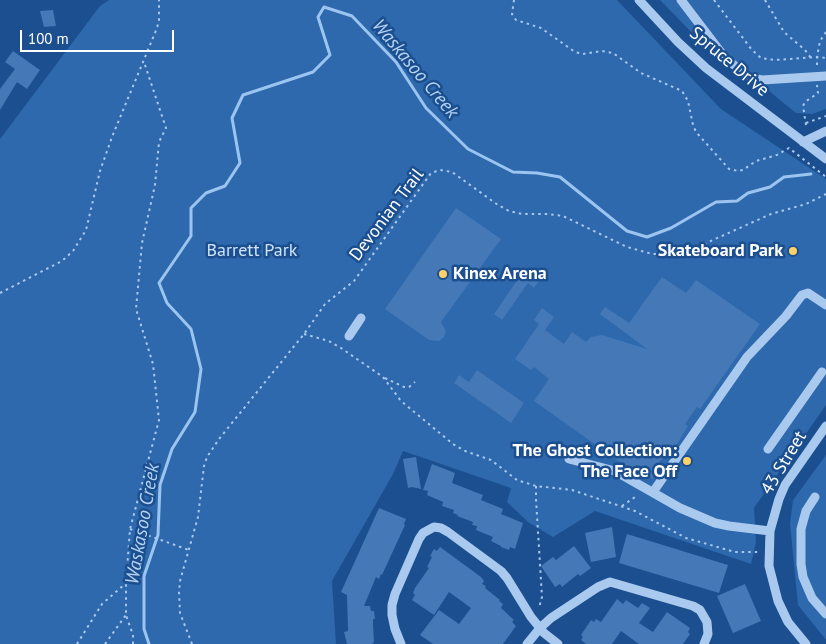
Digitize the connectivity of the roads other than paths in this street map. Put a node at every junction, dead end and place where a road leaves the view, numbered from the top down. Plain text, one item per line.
1 (639, 0) edge
2 (681, 0) edge
3 (821, 76) edge
4 (826, 131) edge
5 (803, 142) junction
6 (825, 158) edge
7 (826, 304) edge
8 (361, 318) dead end
9 (349, 336) dead end
10 (822, 372) dead end
11 (826, 426) edge
12 (768, 449) dead end
13 (569, 459) dead end
14 (653, 492) junction
15 (815, 496) dead end
16 (770, 531) junction
17 (826, 614) edge
18 (540, 628) junction
19 (401, 644) edge
20 (527, 644) edge
21 (558, 644) edge
22 (704, 644) edge
23 (806, 644) edge

1 - 5 street, Spruce Drive
2 - 3 street
4 - 5 street
5 - 6 street, Spruce Drive
7 - 14 street
8 - 9 street
10 - 12 street
11 - 16 street, 43 Street
13 - 14 street
14 - 16 street
15 - 17 street
16 - 23 street, 43 Street
18 - 19 street
18 - 20 street
18 - 21 street
18 - 22 street

